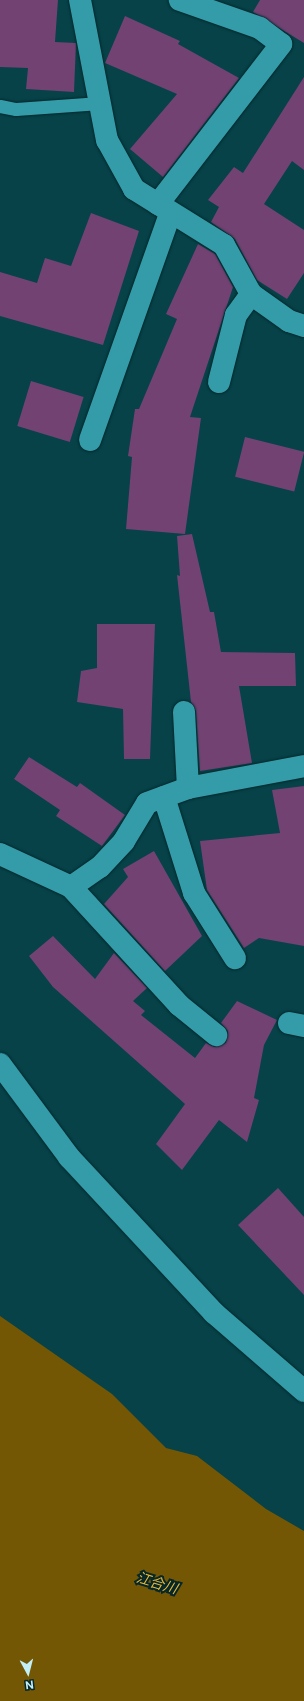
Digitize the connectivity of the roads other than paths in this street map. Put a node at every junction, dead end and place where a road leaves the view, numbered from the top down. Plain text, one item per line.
1 (80, 0) edge
2 (180, 0) edge
3 (100, 102) junction
4 (0, 106) edge
5 (164, 209) junction
6 (251, 294) junction
7 (304, 326) edge
8 (219, 382) dead end
9 (90, 440) dead end
10 (184, 712) dead end
11 (304, 766) edge
12 (188, 788) junction
13 (164, 797) junction
14 (0, 854) edge
15 (71, 887) junction
16 (235, 958) dead end
17 (216, 1035) dead end
18 (0, 1064) edge
19 (304, 1391) edge

1 - 3 street
2 - 5 street
3 - 4 lane
3 - 5 street
5 - 6 street
5 - 9 street
6 - 7 street
6 - 8 street
10 - 12 street
11 - 12 street
12 - 13 street
13 - 15 street
13 - 16 street
14 - 15 street
15 - 17 street
18 - 19 street

